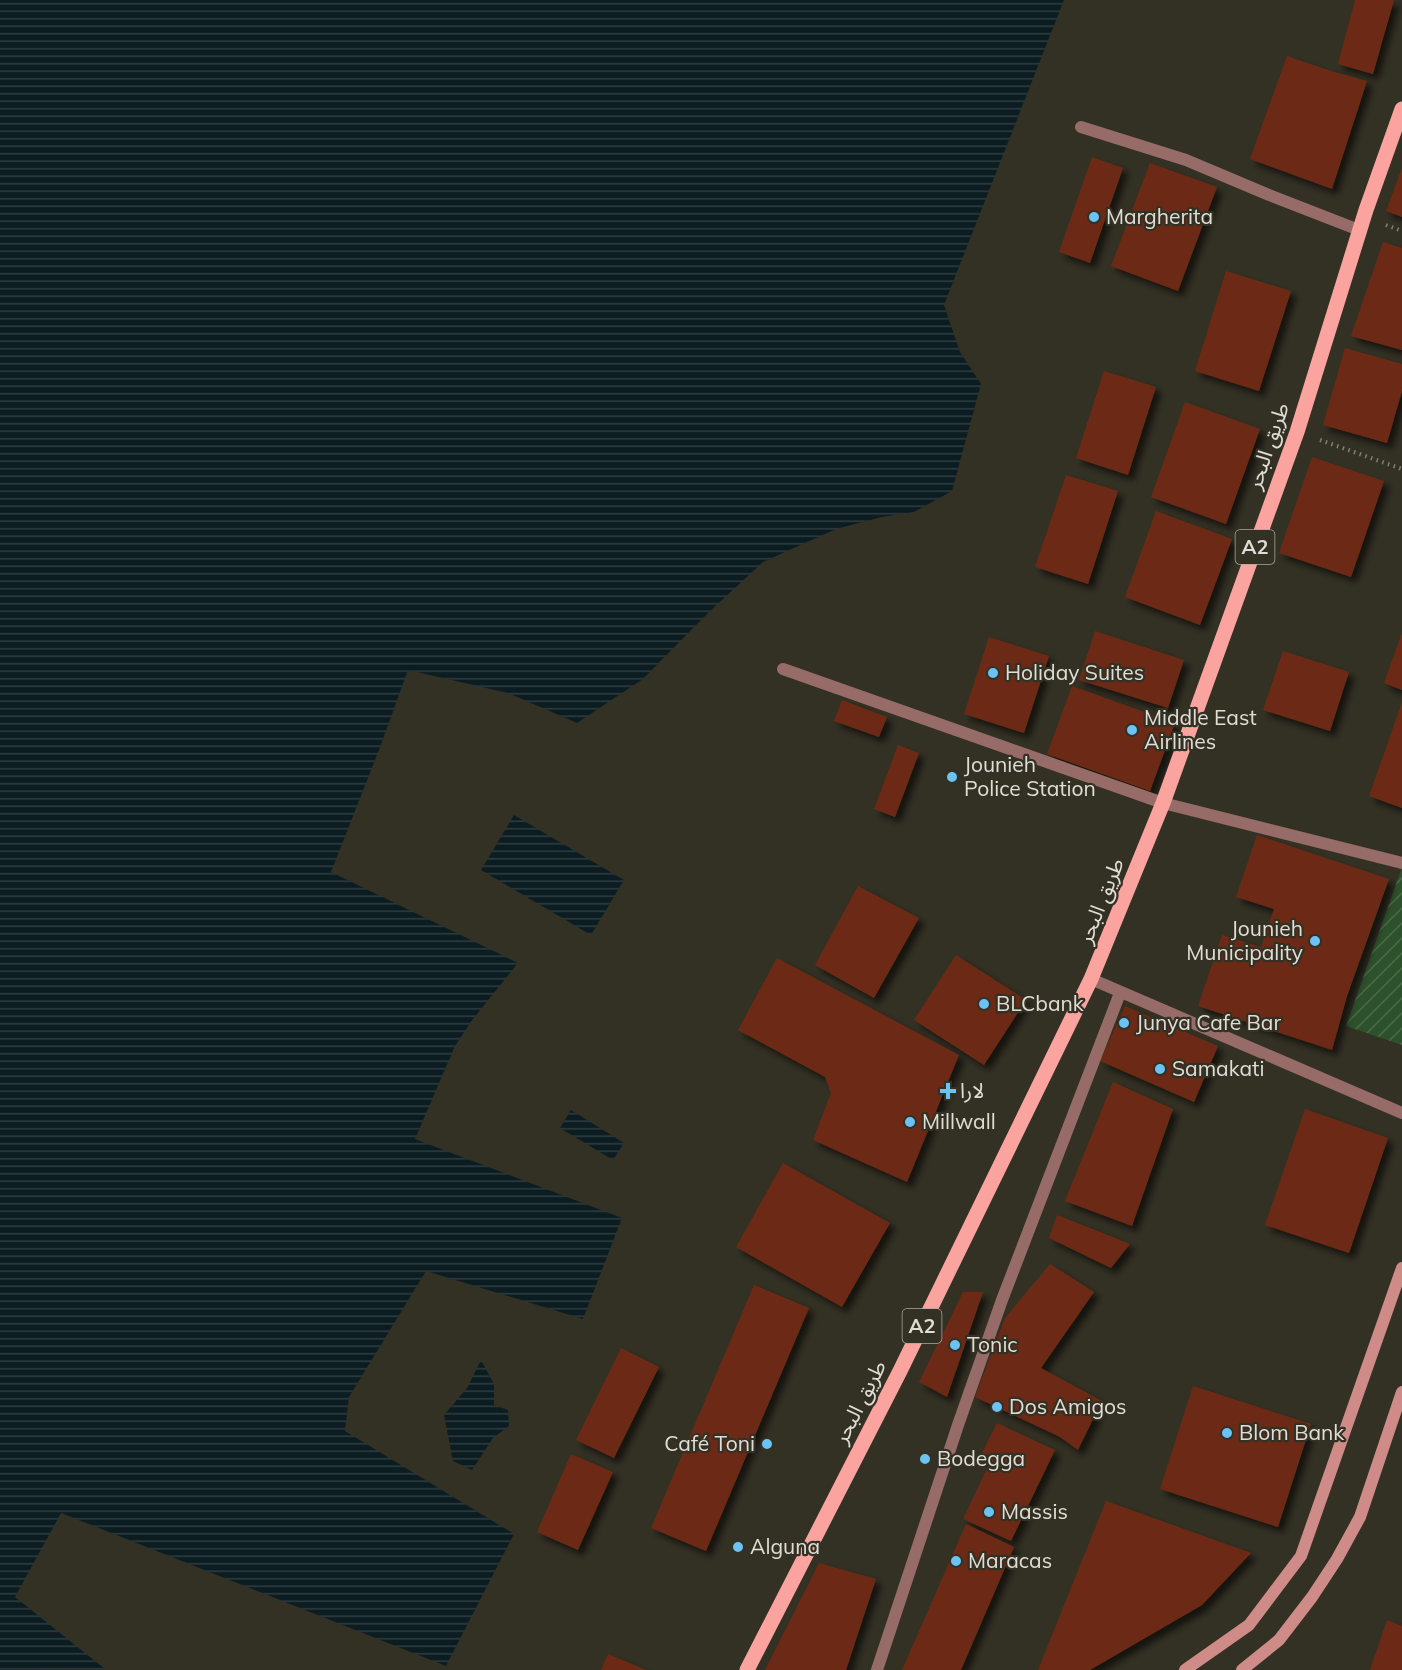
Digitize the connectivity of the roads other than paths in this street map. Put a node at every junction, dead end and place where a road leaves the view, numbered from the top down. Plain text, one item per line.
1 (1402, 109) edge
2 (1081, 127) dead end
3 (1359, 230) junction
4 (783, 669) dead end
5 (1163, 803) junction
6 (1402, 863) edge
7 (1091, 979) junction
8 (1120, 993) junction
9 (1402, 1113) edge
10 (1402, 1268) edge
11 (1402, 1392) edge
12 (747, 1670) edge
13 (877, 1670) edge
14 (1185, 1670) edge
15 (1242, 1670) edge

1 - 3 main road, طريق البحر / A2
2 - 3 street
3 - 5 main road, طريق البحر / A2
4 - 5 street
5 - 6 street
5 - 7 main road, طريق البحر / A2
7 - 8 street
7 - 12 main road, طريق البحر / A2
8 - 9 street
8 - 13 street
10 - 14 main road
11 - 15 main road

